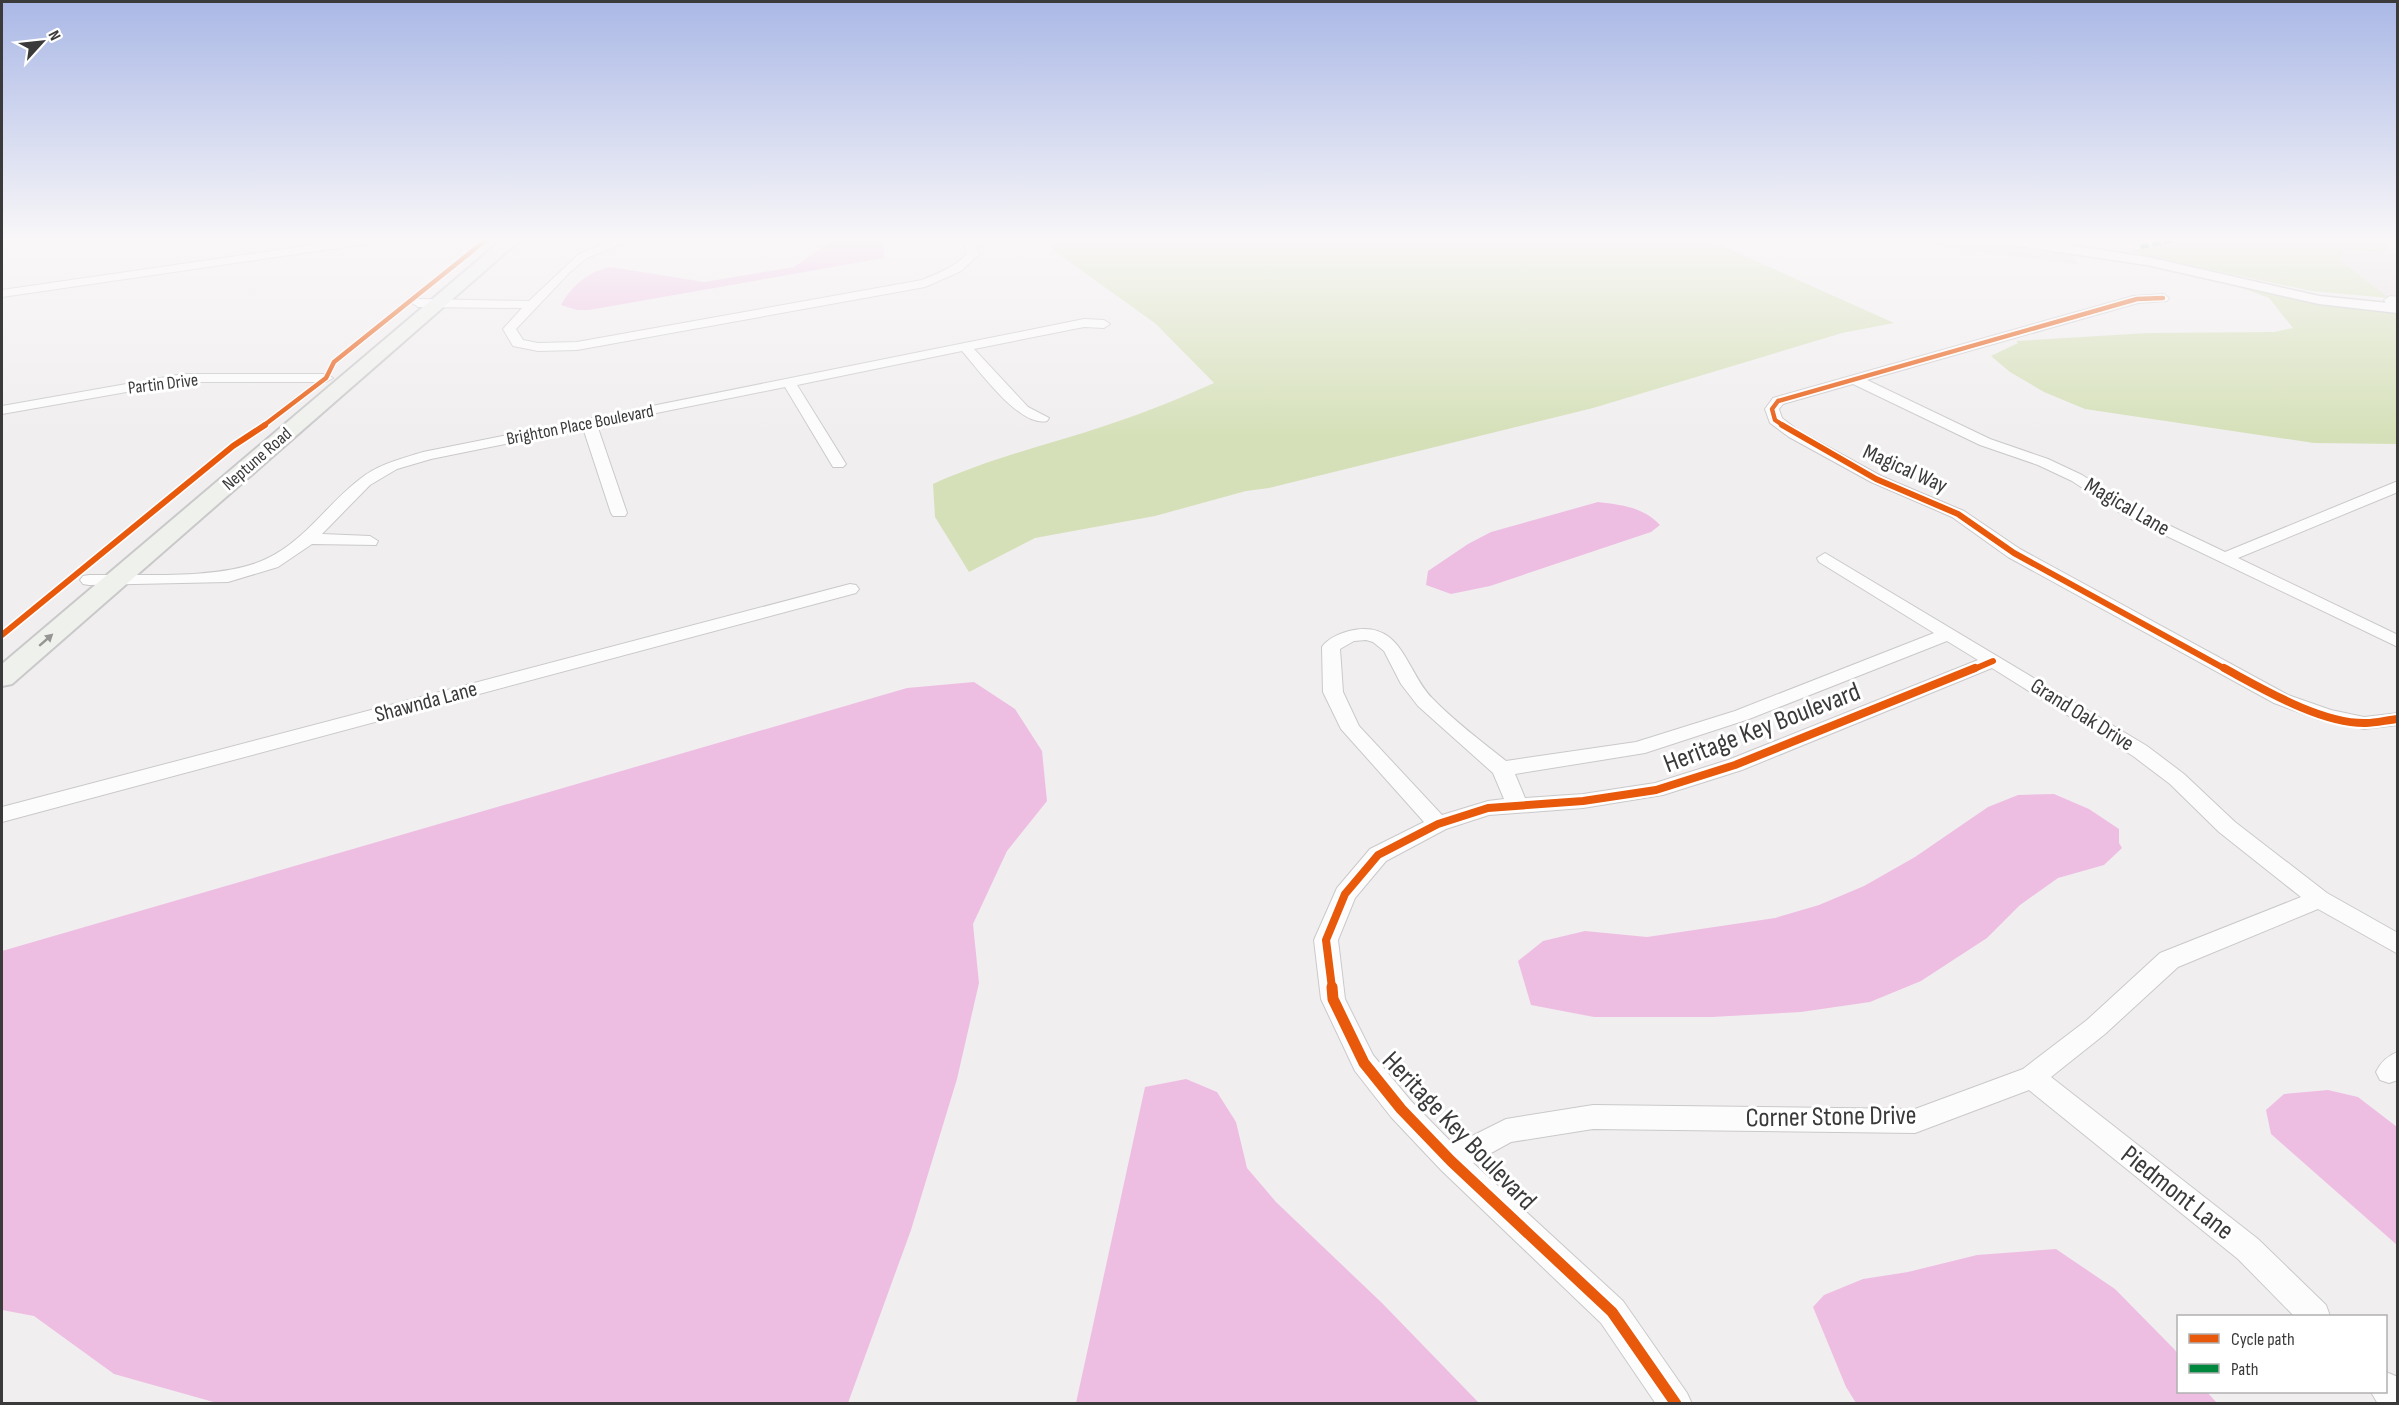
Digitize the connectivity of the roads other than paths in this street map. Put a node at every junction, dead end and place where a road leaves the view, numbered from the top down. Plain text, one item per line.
1 (531, 305) edge
2 (424, 306) edge
3 (426, 306) edge
4 (800, 306) edge
5 (2114, 306) edge
6 (1104, 324) dead end
7 (965, 347) junction
8 (326, 378) junction
9 (1854, 379) junction
10 (789, 382) junction
11 (2, 410) edge
12 (1042, 418) dead end
13 (589, 423) junction
14 (838, 464) dead end
15 (2397, 486) edge
16 (619, 513) dead end
17 (309, 539) junction
18 (370, 541) dead end
19 (1826, 558) dead end
20 (2225, 558) junction
21 (117, 579) junction
22 (89, 580) junction
23 (850, 589) dead end
24 (1948, 634) junction
25 (2397, 642) edge
26 (2, 652) edge
27 (1993, 661) junction
28 (2, 678) edge
29 (2397, 718) edge
30 (1502, 769) junction
31 (1518, 806) junction
32 (2, 815) edge
33 (1438, 824) junction
34 (2319, 898) junction
35 (2397, 945) edge
36 (2032, 1077) junction
37 (1451, 1161) junction
38 (2312, 1315) edge
39 (1676, 1404) edge

1 - 4 street
2 - 8 main road, Neptune Road
3 - 21 main road, Neptune Road
5 - 9 street, Magical Way
6 - 7 street, Brighton Place Boulevard
7 - 10 street, Brighton Place Boulevard
7 - 12 street
8 - 11 street, Partin Drive
8 - 22 main road, Neptune Road
9 - 20 street, Magical Lane
9 - 29 street, Magical Way
10 - 13 street, Brighton Place Boulevard
10 - 14 street
13 - 16 street
13 - 17 street, Brighton Place Boulevard
15 - 20 street
17 - 18 street
17 - 21 street, Brighton Place Boulevard
19 - 24 street, Grand Oak Drive
20 - 25 street, Magical Lane
21 - 22 street, Brighton Place Boulevard
28 -> 21 main road, Neptune Road
22 - 26 main road, Neptune Road
23 - 32 street, Shawnda Lane
24 - 27 street, Grand Oak Drive
24 - 30 street
27 - 31 street, Heritage Key Boulevard
27 - 34 street, Grand Oak Drive
30 - 31 street
30 - 33 street
31 - 33 street, Heritage Key Boulevard
33 - 37 street, Heritage Key Boulevard
34 - 35 street
34 - 36 street, Corner Stone Drive
36 - 37 street, Corner Stone Drive
36 - 38 street, Piedmont Lane
37 - 39 street, Heritage Key Boulevard

